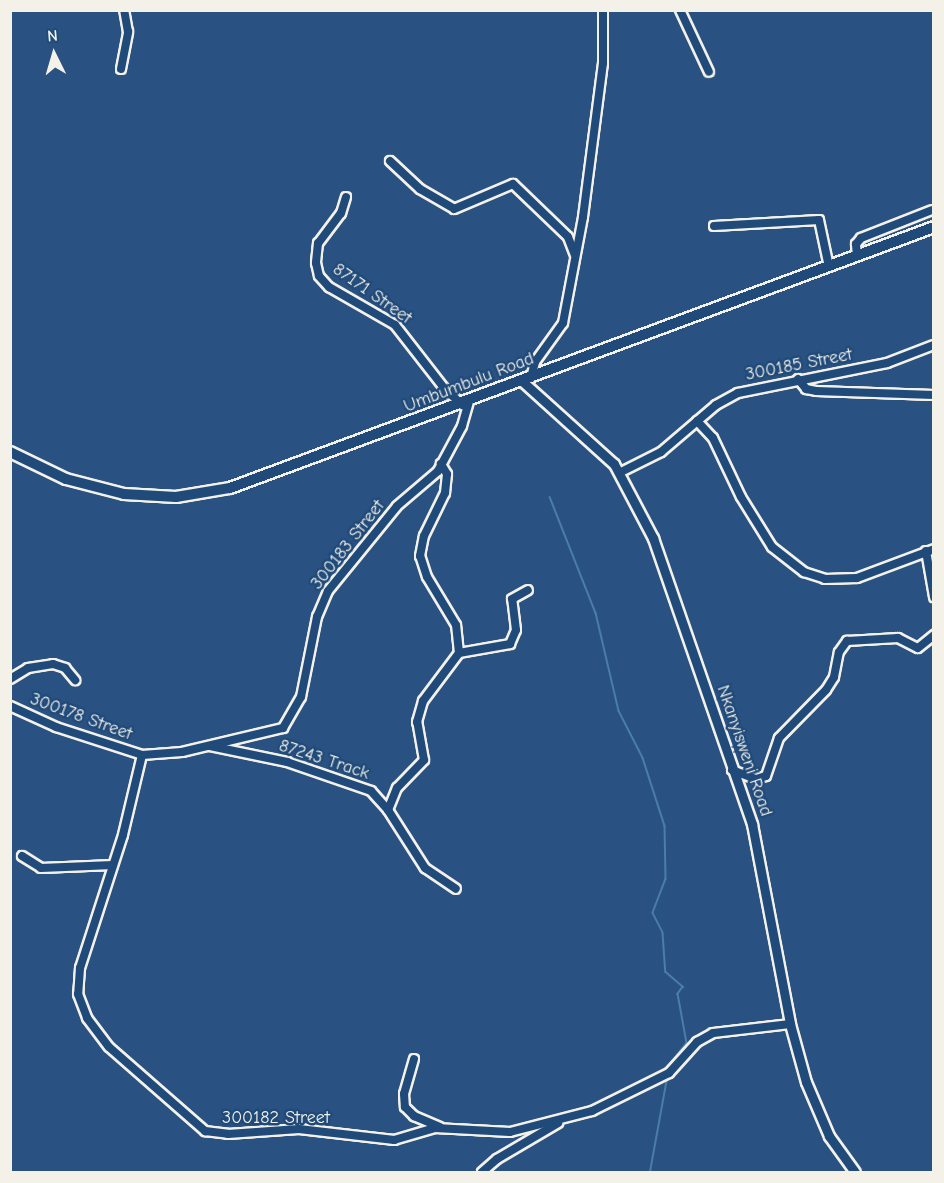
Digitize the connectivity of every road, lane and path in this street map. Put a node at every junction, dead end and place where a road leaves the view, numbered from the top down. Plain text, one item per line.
1 (124, 10) edge
2 (603, 10) edge
3 (680, 10) edge
4 (121, 69) dead end
5 (709, 72) dead end
6 (390, 161) dead end
7 (346, 197) dead end
8 (932, 210) edge
9 (714, 226) dead end
10 (933, 227) edge
11 (575, 256) junction
12 (857, 256) junction
13 (829, 267) junction
14 (933, 345) edge
15 (527, 379) junction
16 (798, 379) junction
17 (933, 395) edge
18 (466, 403) junction
19 (697, 421) junction
20 (10, 452) edge
21 (441, 464) junction
22 (621, 472) junction
23 (930, 550) edge
24 (528, 590) dead end
25 (933, 597) edge
26 (933, 636) edge
27 (459, 653) junction
28 (10, 679) edge
29 (75, 680) dead end
30 (10, 706) edge
31 (208, 746) junction
32 (141, 755) junction
33 (732, 770) junction
34 (388, 810) junction
35 (21, 856) dead end
36 (113, 865) junction
37 (456, 889) dead end
38 (790, 1024) junction
39 (414, 1059) dead end
40 (561, 1121) junction
41 (441, 1128) junction
42 (482, 1173) edge
43 (855, 1173) edge

1 - 4 street
2 - 11 street
3 - 5 street
6 - 11 street
7 - 18 street, 87171 Street
8 - 12 street
9 - 13 street
10 - 12 main road, Umbumbulu Road
11 - 15 street
12 - 13 main road, Umbumbulu Road
13 - 15 main road, Umbumbulu Road
14 - 16 street, 300185 Street
15 - 18 main road, Umbumbulu Road
15 - 22 street, Nkanyisweni Road
16 - 17 street
16 - 19 street, 300185 Street
18 - 20 main road, Umbumbulu Road
18 - 21 street
19 - 22 street, 300185 Street
19 - 23 street
21 - 27 street
21 - 31 street, 300183 Street
22 - 33 street, Nkanyisweni Road
23 - 25 street
24 - 27 street
26 - 33 street
27 - 34 street
28 - 29 street
30 - 32 street, 300178 Street
31 - 32 street, 300183 Street
31 - 34 street, 87243 Track
32 - 36 street, 300182 Street
33 - 38 street, Nkanyisweni Road
34 - 37 street, 87243 Track
35 - 36 street
36 - 41 street, 300182 Street
38 - 40 street, 300182 Street
38 - 43 street, Nkanyisweni Road
39 - 41 street
40 - 41 street, 300182 Street
40 - 42 street

